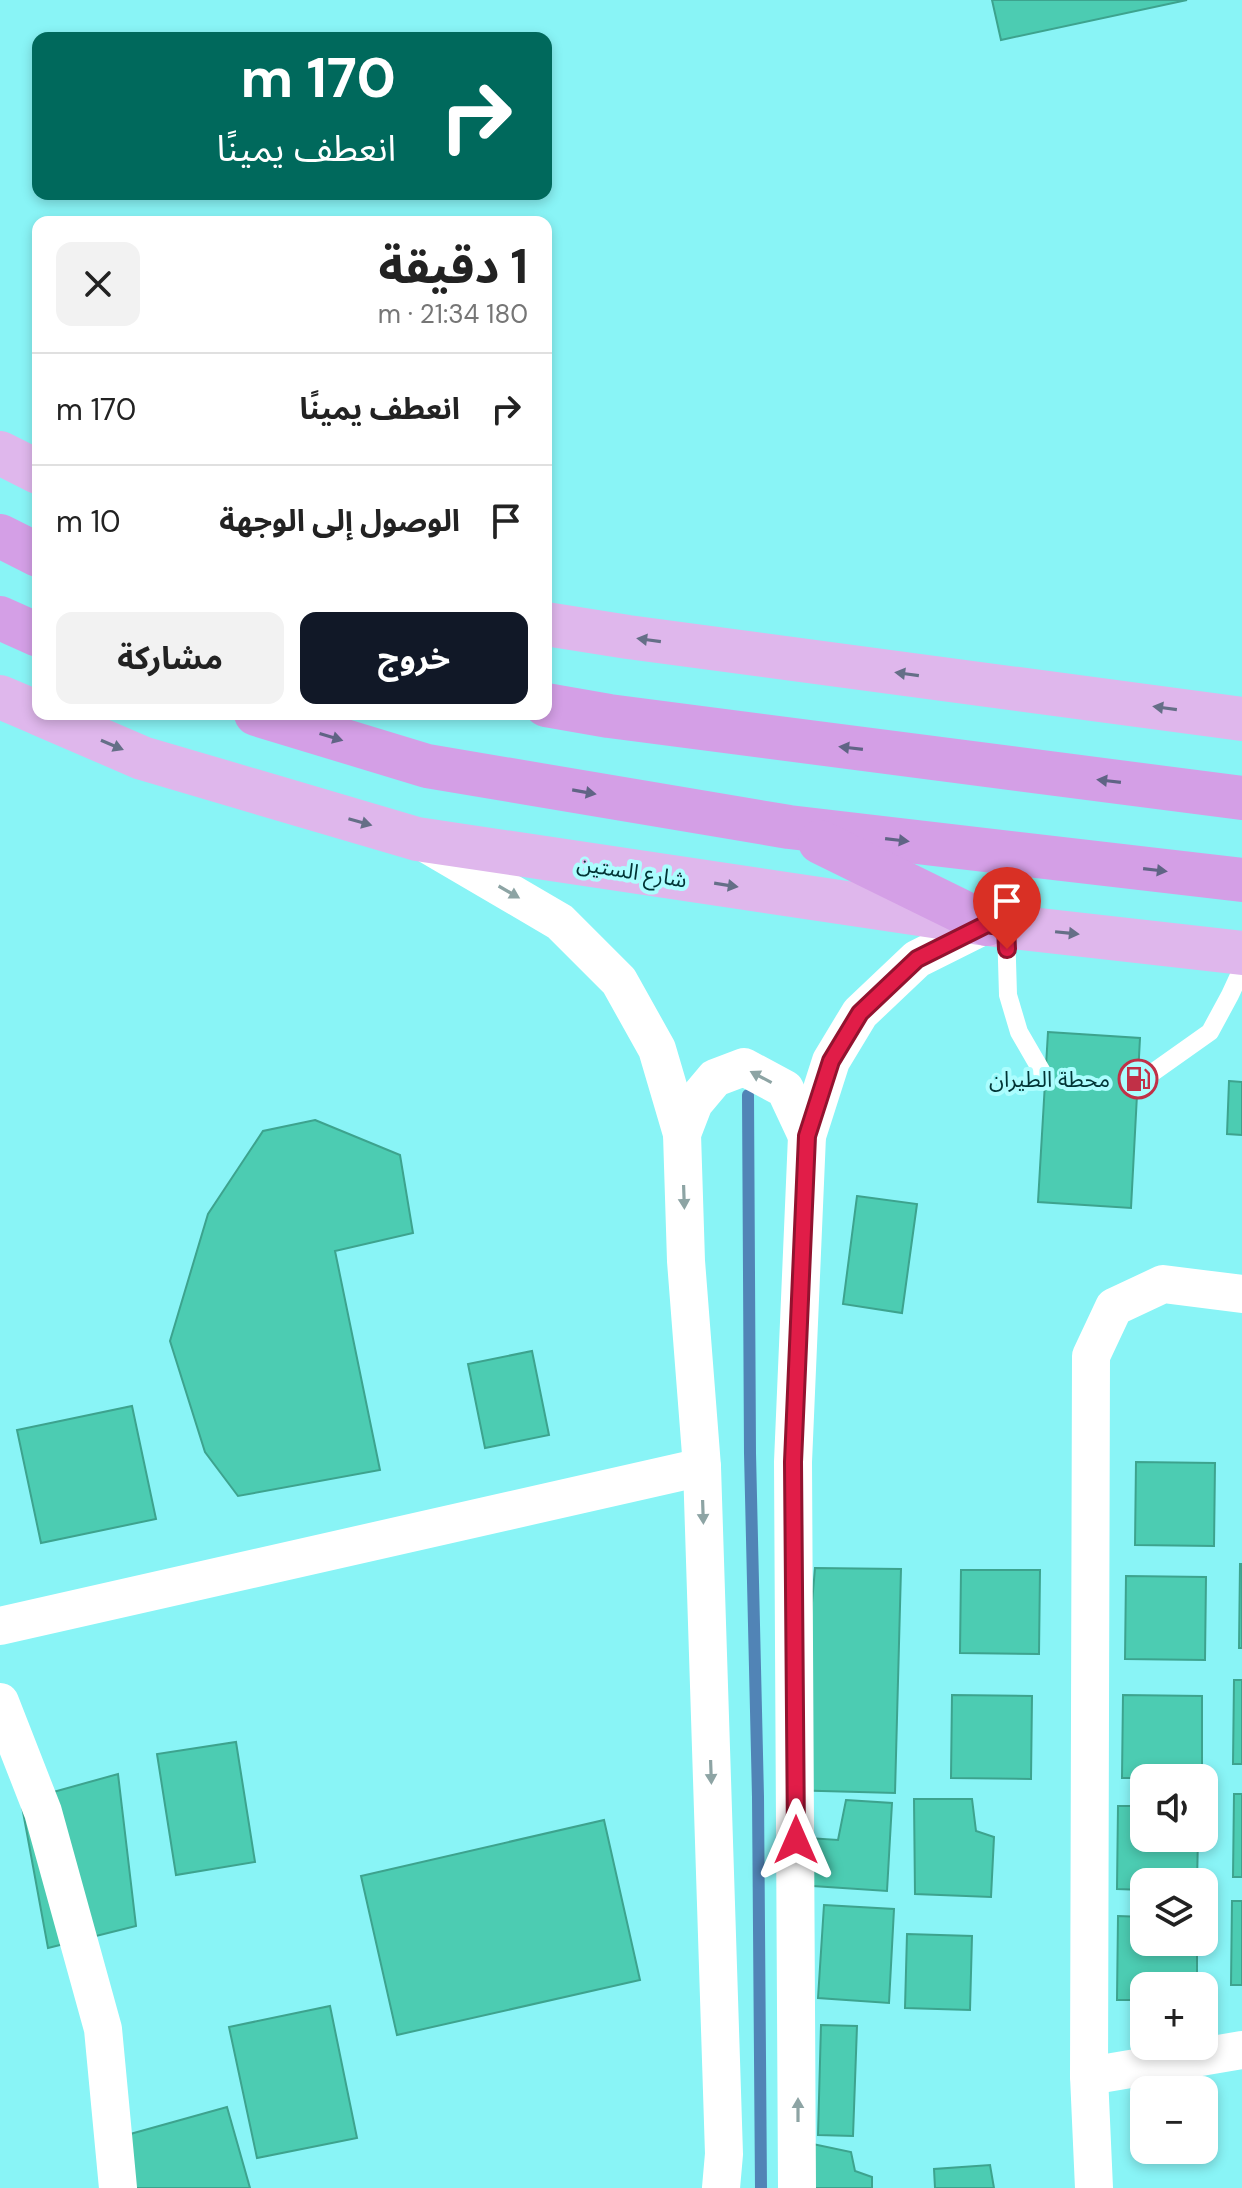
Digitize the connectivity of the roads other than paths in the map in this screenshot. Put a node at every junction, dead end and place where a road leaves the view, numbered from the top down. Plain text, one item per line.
1 (0, 453) edge
2 (32, 469) edge
3 (0, 536) edge
4 (32, 552) edge
5 (0, 618) edge
6 (552, 625) edge
7 (32, 632) edge
8 (0, 697) edge
9 (552, 706) edge
10 (32, 711) edge
11 (1242, 719) edge
12 (53, 720) edge
13 (276, 720) edge
14 (1242, 798) edge
15 (789, 827) junction
16 (417, 839) junction
17 (1242, 880) edge
18 (996, 926) junction
19 (1242, 953) edge
20 (1242, 969) edge
21 (1045, 1077) dead end
22 (1138, 1083) dead end
23 (682, 1134) junction
24 (807, 1136) junction
25 (1242, 1294) edge
26 (702, 1467) junction
27 (0, 1626) edge
28 (0, 1702) edge
29 (1242, 2050) edge
30 (1089, 2076) junction
31 (118, 2188) edge
32 (721, 2188) edge
33 (797, 2188) edge
34 (1094, 2188) edge

1 - 2 main road
3 - 4 highway
5 - 7 highway
11 -> 6 main road
8 - 10 main road, شارع الستين
14 -> 9 highway
12 -> 16 main road, شارع الستين
13 -> 15 highway
15 -> 17 highway
15 - 18 highway
16 -> 18 main road, شارع الستين
16 -> 23 street
18 -> 19 main road, شارع الستين
18 - 21 lane
18 - 24 street
20 - 22 lane
24 -> 23 street
23 -> 26 street
33 -> 24 street
25 - 30 street
26 - 27 street
26 -> 32 street
28 - 31 street
29 - 30 street
30 - 34 street

